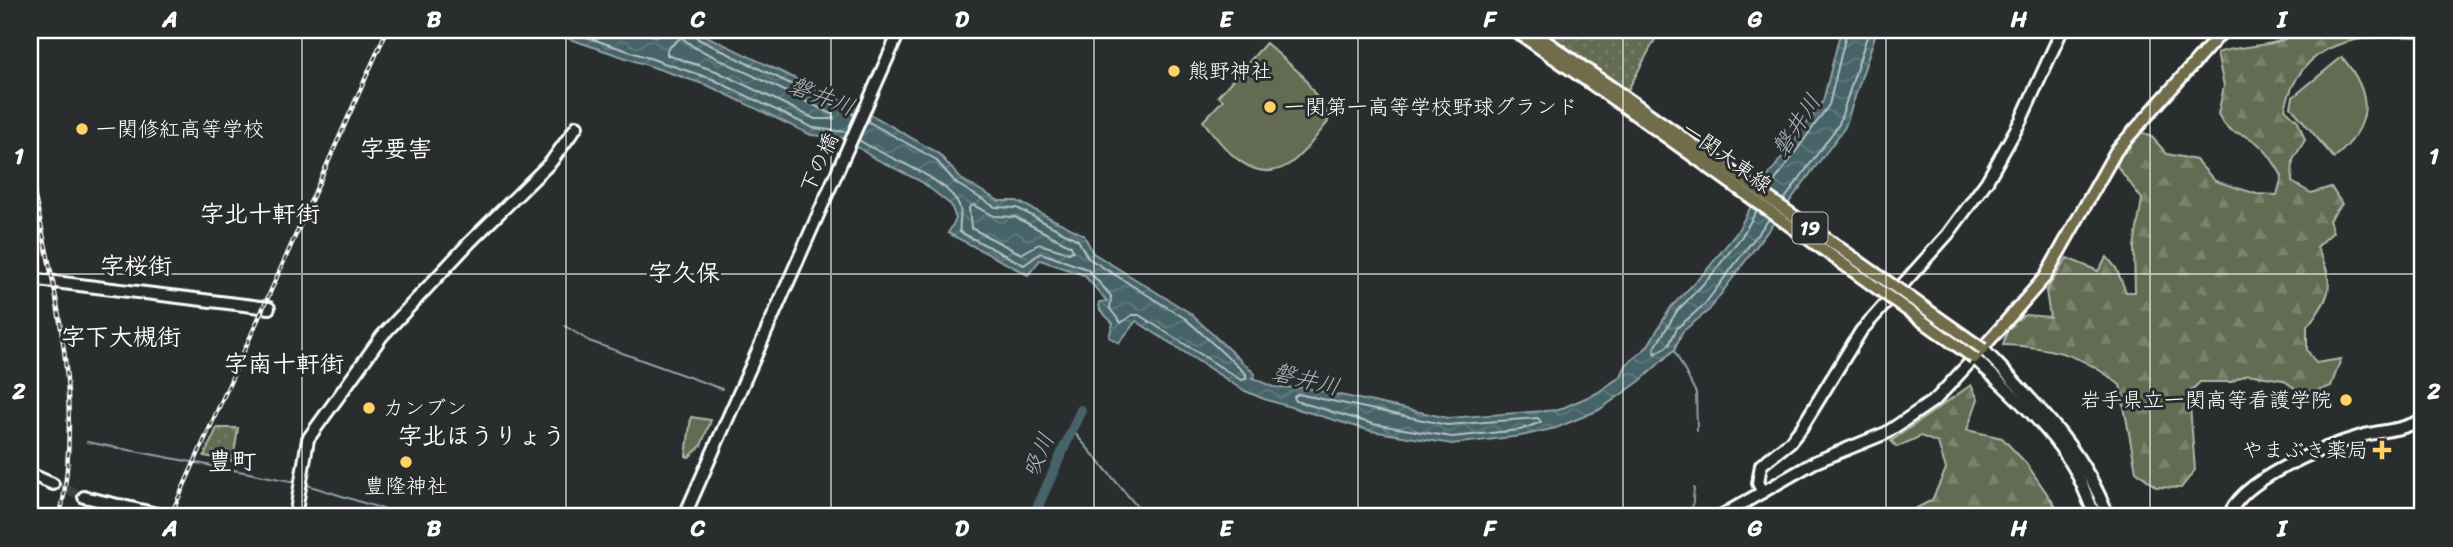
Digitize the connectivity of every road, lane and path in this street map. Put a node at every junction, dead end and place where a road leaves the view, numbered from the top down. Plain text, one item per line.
1 (900, 30) edge
2 (1514, 30) edge
3 (1530, 30) edge
4 (2062, 30) edge
5 (2224, 30) edge
6 (1636, 110) junction
7 (577, 126) dead end
8 (30, 279) edge
9 (269, 308) dead end
10 (1983, 349) junction
11 (1974, 358) junction
12 (2423, 419) edge
13 (30, 474) edge
14 (53, 484) tunnel mouth
15 (1763, 492) junction
16 (84, 497) tunnel mouth
17 (170, 517) edge
18 (295, 517) edge
19 (684, 517) edge
20 (1719, 517) edge
21 (2096, 517) edge
22 (2108, 517) edge
23 (2229, 517) edge

1 - 19 street, 下の橋
2 - 6 main road, 一関大東線 / 19
3 - 6 main road, 一関大東線 / 19
4 - 15 street
5 - 10 main road
6 - 10 main road, 一関大東線 / 19, bridge
6 - 11 main road, 一関大東線 / 19, bridge
7 - 18 street
8 - 9 street
10 - 11 main road
10 - 22 street
11 - 15 street
11 - 21 street
12 - 23 street
13 - 14 street
15 - 20 street
16 - 17 street

